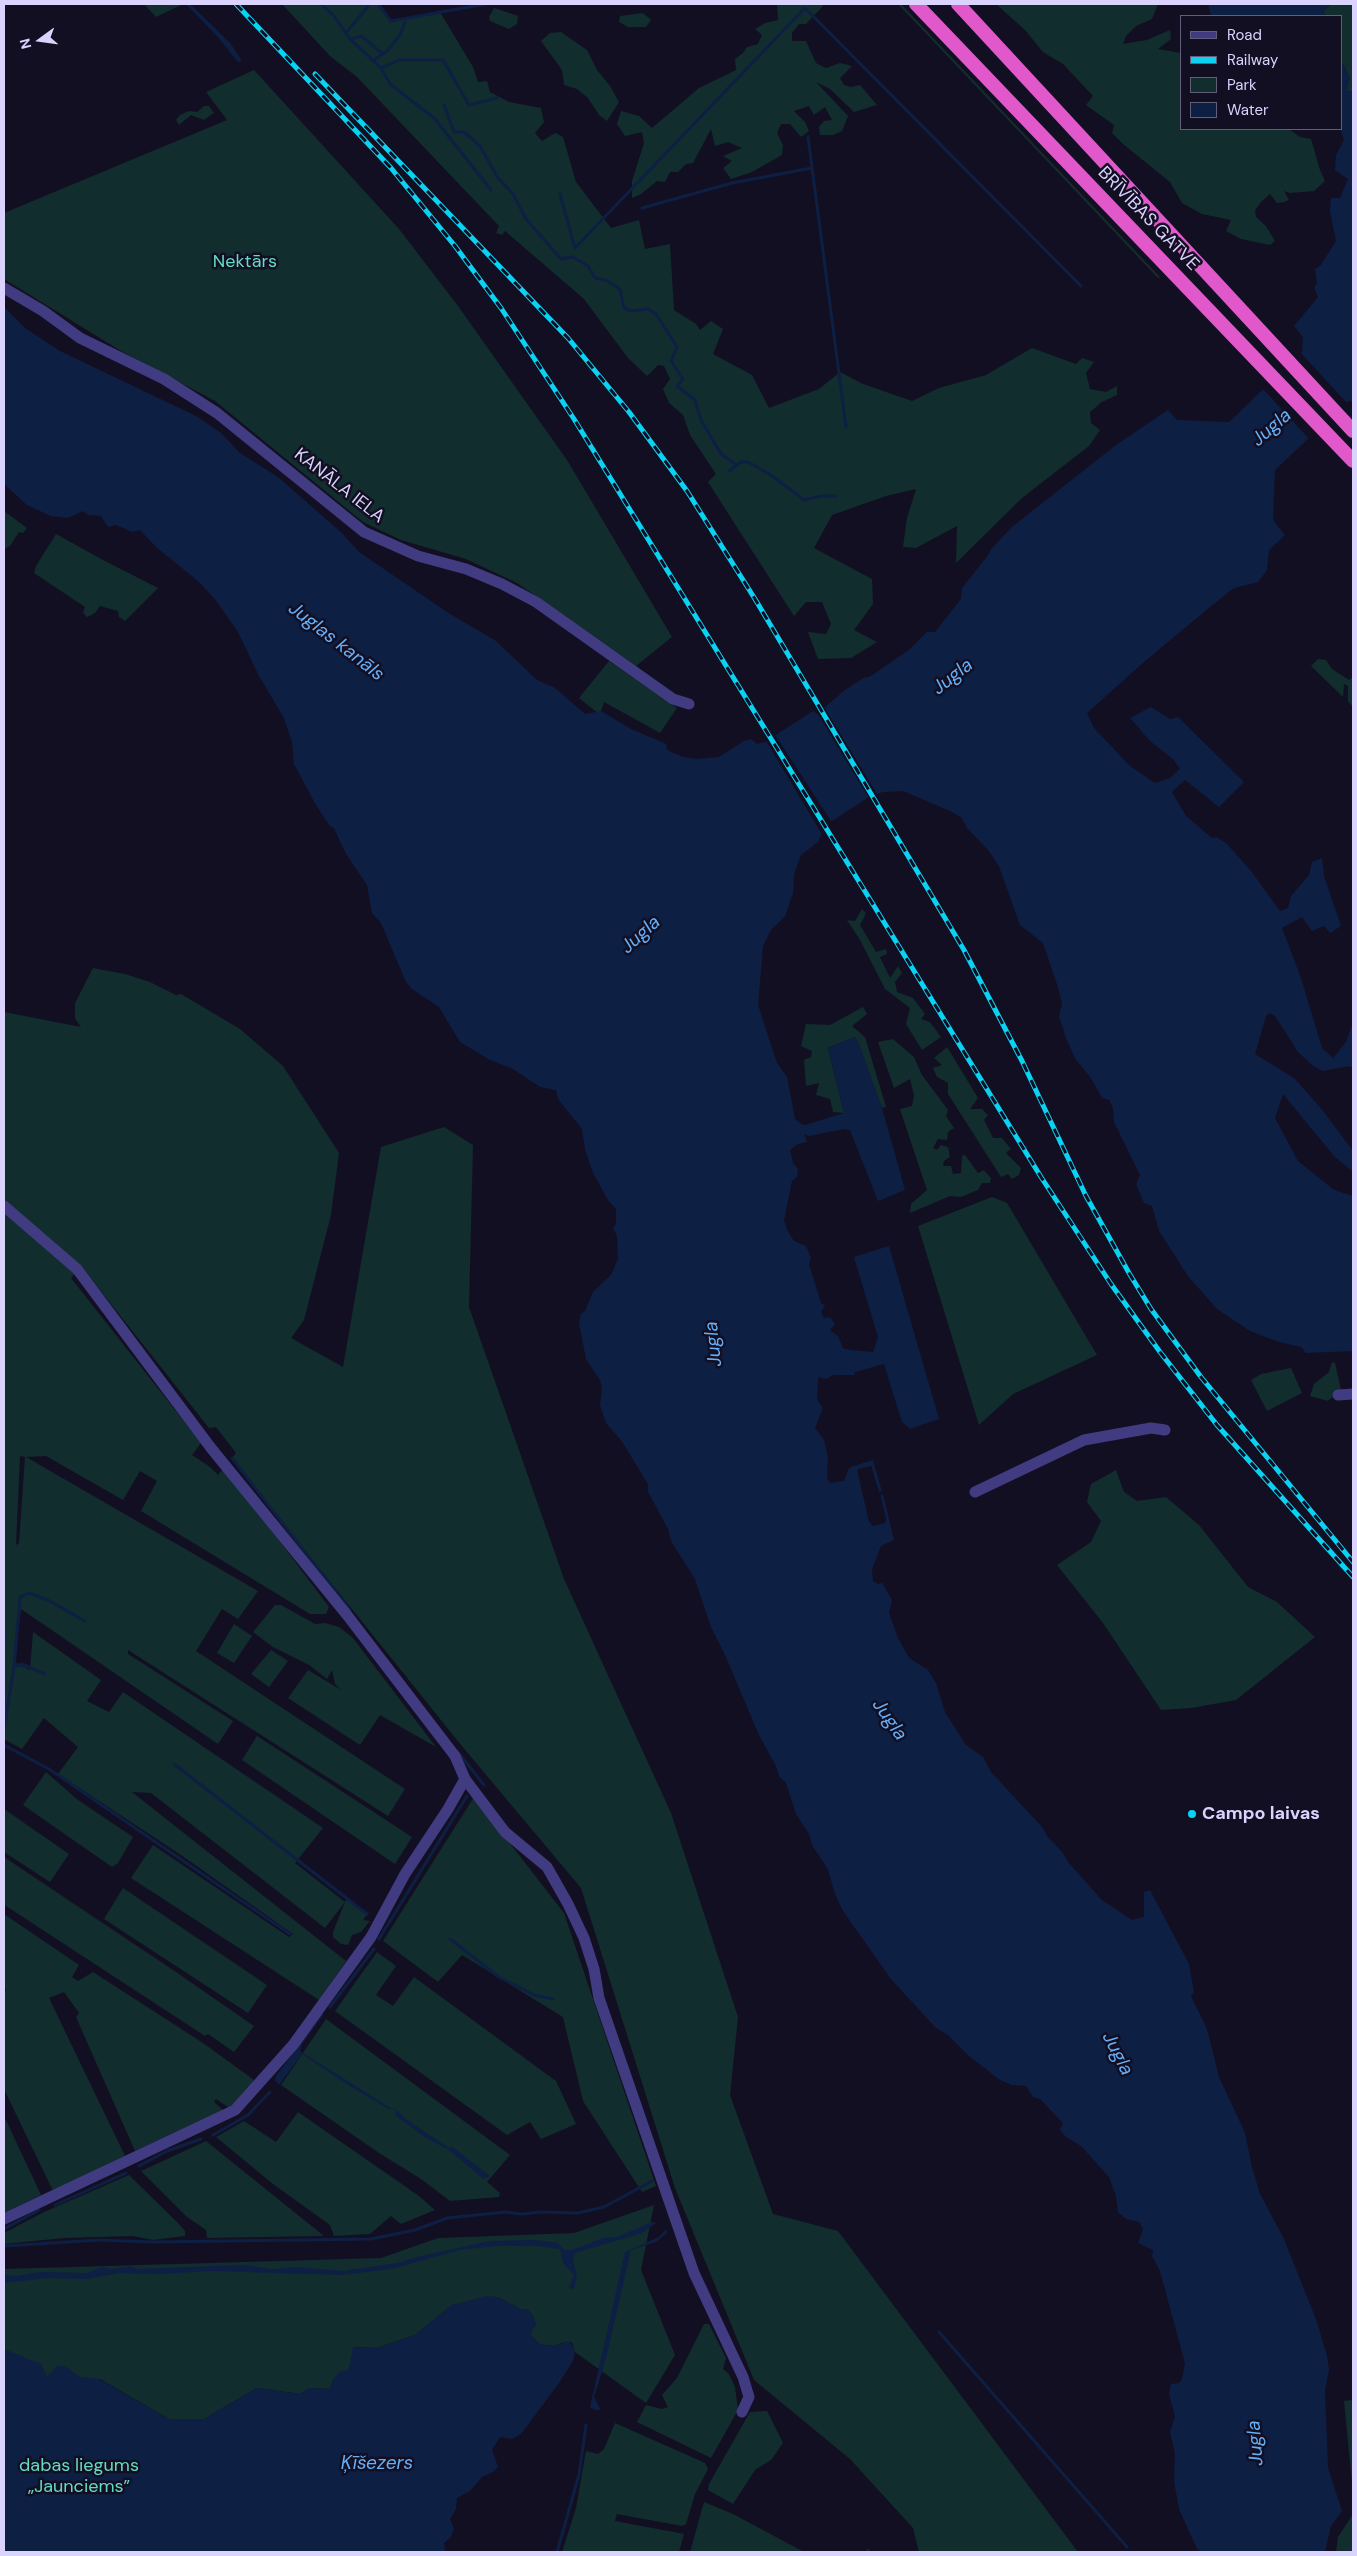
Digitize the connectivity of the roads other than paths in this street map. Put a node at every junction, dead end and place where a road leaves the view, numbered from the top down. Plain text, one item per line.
1 (916, 4) edge
2 (958, 4) edge
3 (4, 288) edge
4 (1353, 431) edge
5 (1353, 462) edge
6 (689, 704) dead end
7 (4, 1206) edge
8 (1353, 1394) edge
9 (1338, 1395) dead end
10 (1166, 1430) dead end
11 (975, 1492) dead end
12 (466, 1779) junction
13 (4, 2219) edge
14 (742, 2412) dead end

1 - 5 highway, BRĪVĪBAS GATVE
2 - 4 highway, BRĪVĪBAS GATVE
3 - 6 street, KANĀLA IELA
7 - 12 street
8 - 9 street
10 - 11 street
12 - 13 street
12 - 14 street

